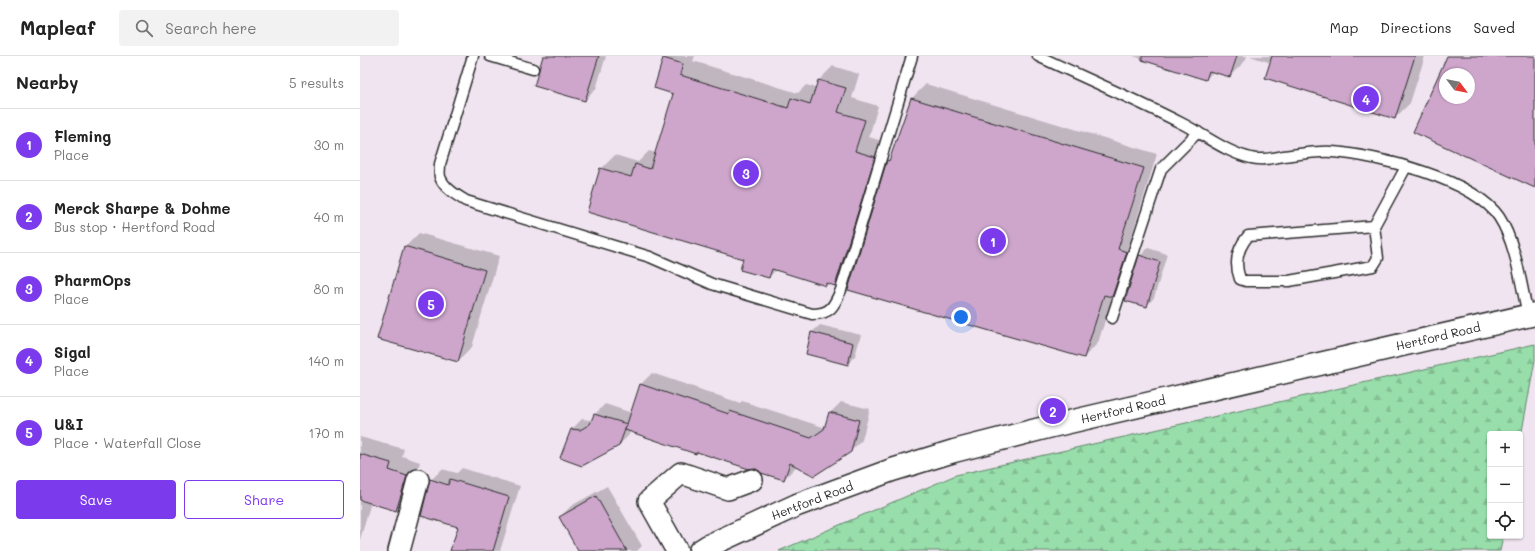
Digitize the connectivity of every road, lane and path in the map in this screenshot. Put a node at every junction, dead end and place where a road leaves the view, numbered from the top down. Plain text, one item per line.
1 (473, 56) edge
2 (490, 56) edge
3 (912, 56) edge
4 (1038, 56) edge
5 (532, 69) dead end
6 (1198, 132) junction
7 (1406, 167) junction
8 (1374, 226) junction
9 (1532, 315) edge
10 (1112, 318) dead end
11 (418, 480) dead end
12 (752, 480) dead end
13 (705, 549) edge
14 (398, 551) edge
15 (676, 551) edge

1 - 3 lane
2 - 5 lane
4 - 6 lane
6 - 7 lane
6 - 10 lane
7 - 8 lane
7 - 9 lane
8 - 8 lane
9 - 13 main road, Hertford Road
11 - 14 street
12 - 15 street

